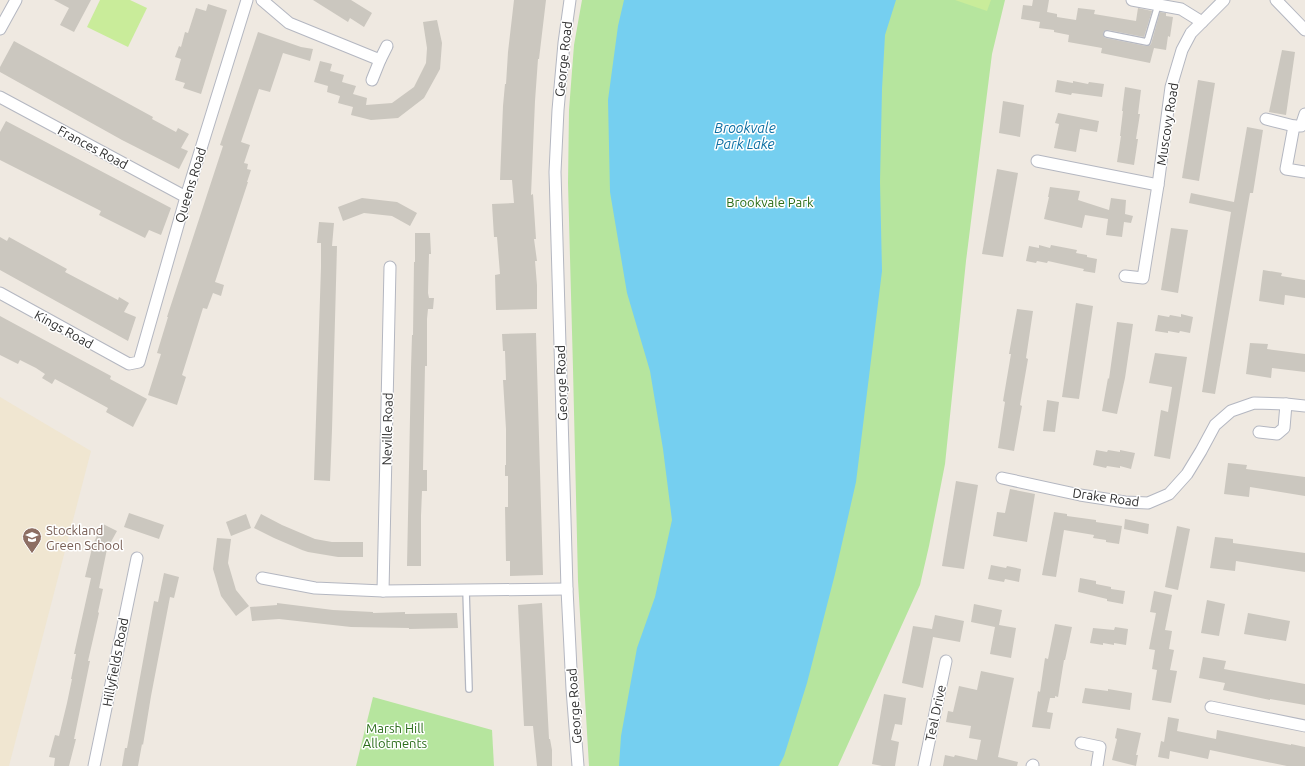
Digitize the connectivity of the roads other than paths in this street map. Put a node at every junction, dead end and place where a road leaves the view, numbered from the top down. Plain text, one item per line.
1 (16, 0) edge
2 (247, 0) edge
3 (262, 0) edge
4 (570, 0) edge
5 (1132, 0) edge
6 (1224, 0) edge
7 (1276, 0) edge
8 (1158, 5) junction
9 (1202, 22) junction
10 (0, 29) edge
11 (1305, 30) edge
12 (1107, 34) dead end
13 (387, 46) dead end
14 (380, 60) junction
15 (372, 80) dead end
16 (0, 97) edge
17 (1305, 114) edge
18 (1266, 119) dead end
19 (1294, 126) junction
20 (1037, 161) dead end
21 (1305, 172) edge
22 (1158, 185) junction
23 (186, 197) junction
24 (390, 267) dead end
25 (1125, 276) dead end
26 (0, 293) edge
27 (129, 364) joint
28 (1286, 404) junction
29 (1305, 406) edge
30 (1259, 432) dead end
31 (1002, 478) dead end
32 (136, 558) dead end
33 (262, 578) dead end
34 (567, 589) junction
35 (466, 590) junction
36 (383, 591) junction
37 (946, 661) dead end
38 (469, 689) dead end
39 (1211, 707) dead end
40 (1305, 726) edge
41 (1081, 743) dead end
42 (94, 766) edge
43 (578, 766) edge
44 (924, 766) edge
45 (1097, 766) edge

1 - 10 street
2 - 23 street, Queens Road
3 - 14 street
4 - 34 street, George Road
5 - 8 street
6 - 9 street, Muscovy Road
7 - 11 street
8 - 9 street
8 - 12 lane
9 - 22 street, Muscovy Road
13 - 14 street
14 - 15 street
16 - 23 street, Frances Road
17 - 19 street
18 - 19 street
19 - 21 street
20 - 22 street
22 - 25 street, Muscovy Road
23 - 27 street, Queens Road
24 - 36 street, Neville Road
26 - 27 street, Kings Road
28 - 29 street, Drake Road
28 - 30 street
28 - 31 street, Drake Road
32 - 42 street, Hillyfields Road
33 - 36 street
34 - 35 street
34 - 43 street, George Road
35 - 36 street
35 - 38 lane
37 - 44 street, Teal Drive
39 - 40 street
41 - 45 street

